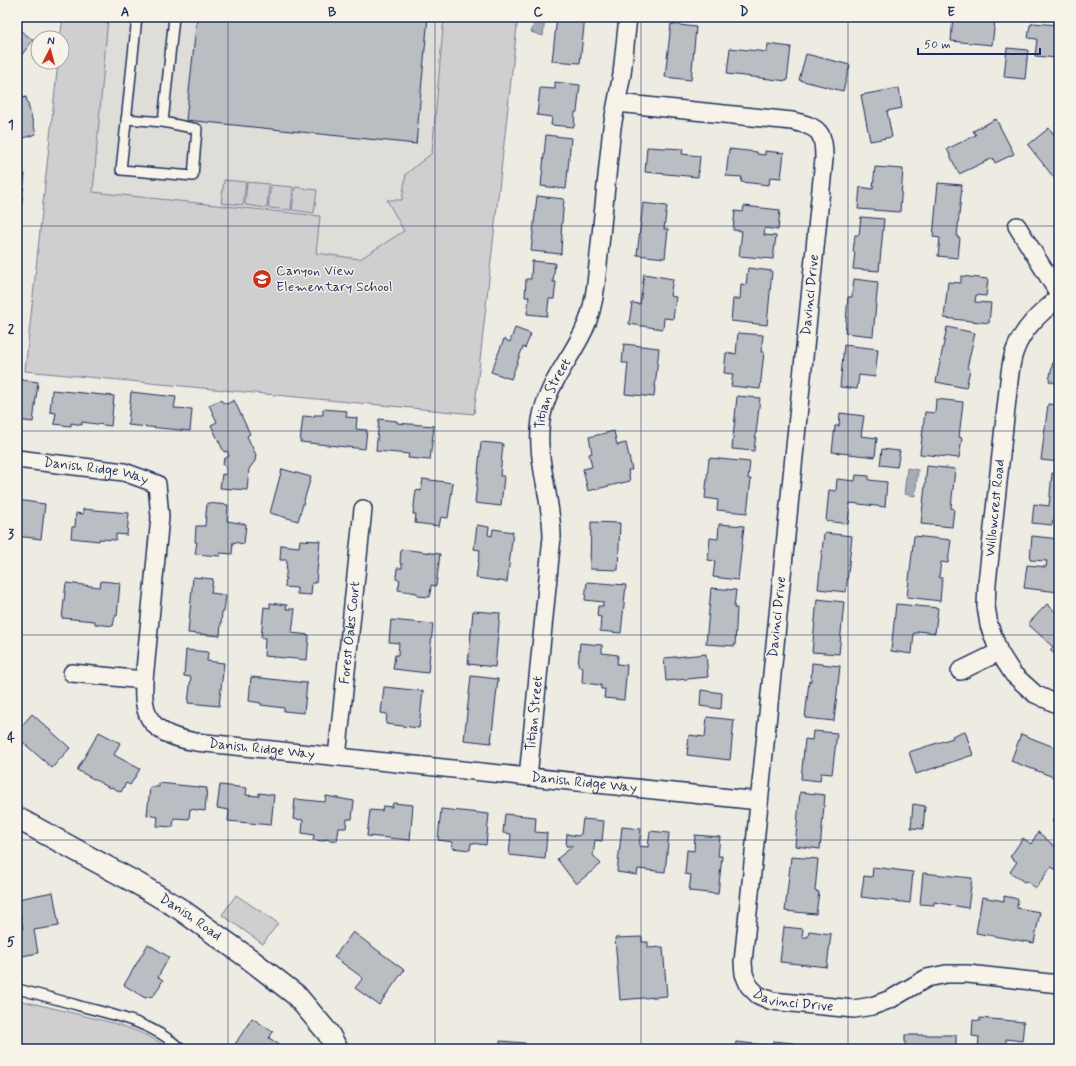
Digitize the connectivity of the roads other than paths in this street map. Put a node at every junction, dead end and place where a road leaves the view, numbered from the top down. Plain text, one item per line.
1 (137, 17) edge
2 (174, 17) edge
3 (628, 17) edge
4 (616, 103) junction
5 (126, 119) junction
6 (163, 122) junction
7 (1017, 226) dead end
8 (1059, 294) edge
9 (1059, 298) edge
10 (17, 460) edge
11 (363, 509) dead end
12 (999, 652) junction
13 (960, 671) dead end
14 (72, 673) dead end
15 (144, 680) junction
16 (1059, 705) edge
17 (337, 757) junction
18 (528, 777) junction
19 (759, 801) junction
20 (17, 818) edge
21 (1059, 984) edge
22 (17, 989) edge
23 (181, 1049) edge
24 (337, 1049) edge

1 - 5 lane
2 - 6 lane
3 - 4 street, Titian Street
4 - 18 street, Titian Street
4 - 19 street, Davinci Drive
5 - 6 lane
5 - 6 lane
7 - 8 street
9 - 12 street, Willowcrest Road
10 - 15 street, Danish Ridge Way
11 - 17 street, Forest Oaks Court
12 - 13 street
12 - 16 street, Willowcrest Road
14 - 15 street
15 - 17 street, Danish Ridge Way
17 - 18 street, Danish Ridge Way
18 - 19 street, Danish Ridge Way
19 - 21 street, Davinci Drive
20 - 24 street, Danish Road
22 - 23 lane

